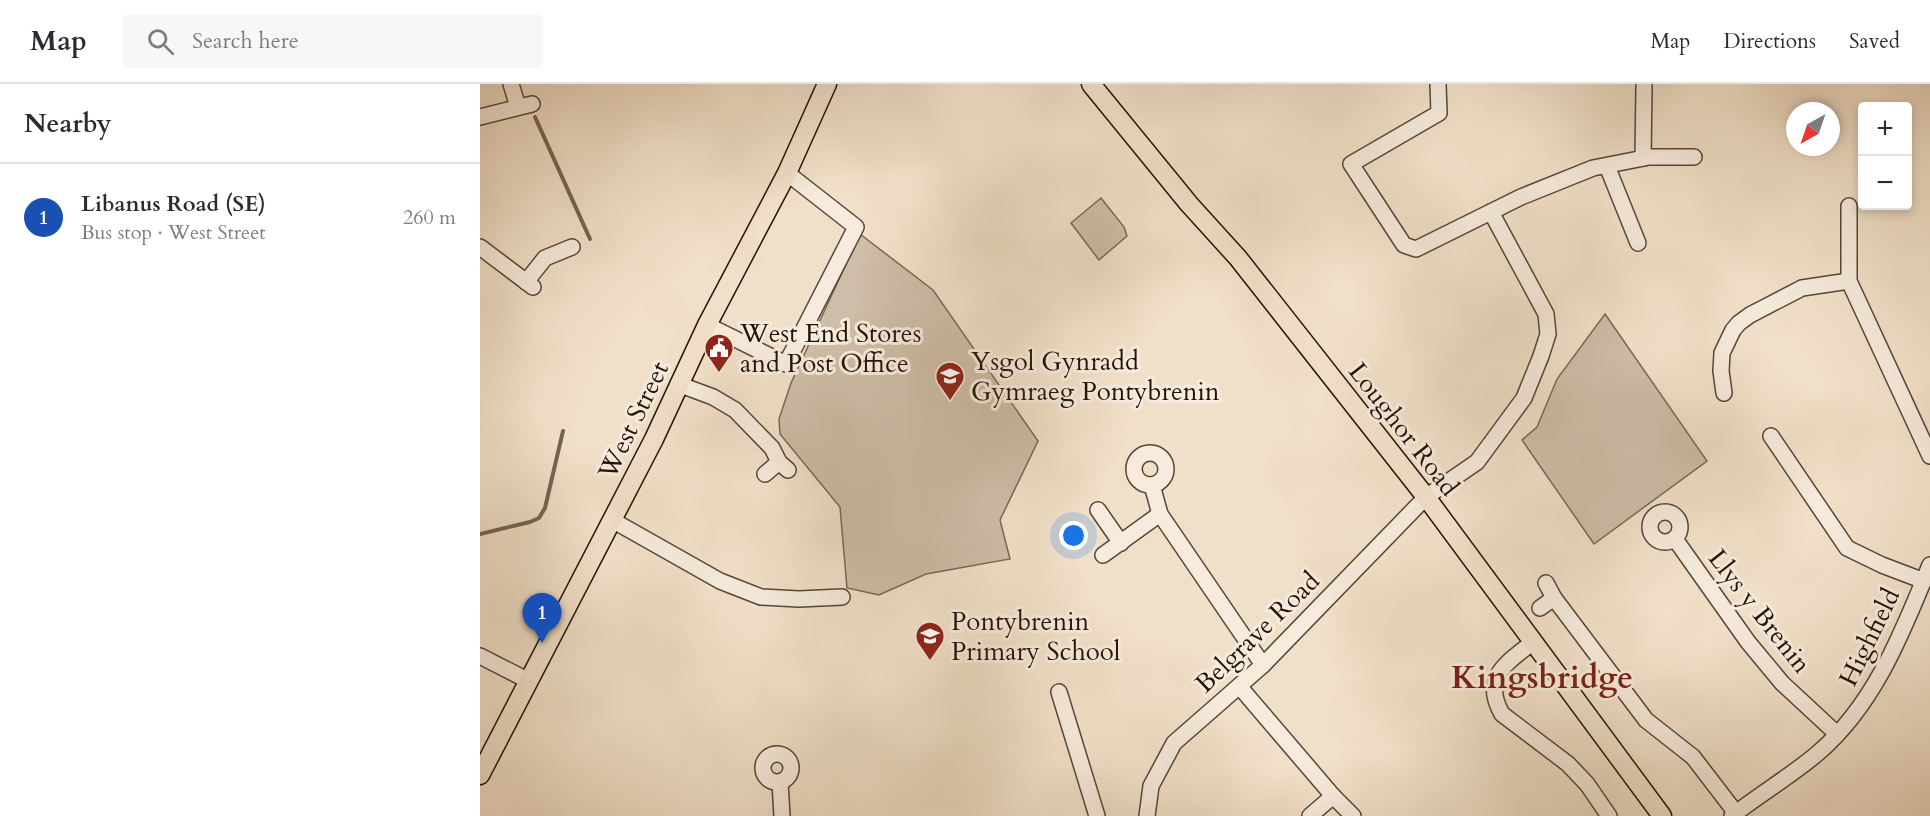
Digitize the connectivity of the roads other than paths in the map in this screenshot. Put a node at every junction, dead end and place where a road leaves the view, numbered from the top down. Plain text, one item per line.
1 (511, 84) edge
2 (827, 84) edge
3 (1091, 84) edge
4 (1438, 84) edge
5 (1644, 87) dead end
6 (480, 117) edge
7 (1695, 157) dead end
8 (1643, 158) junction
9 (1607, 166) junction
10 (787, 173) junction
11 (1850, 206) dead end
12 (1491, 212) junction
13 (1638, 243) dead end
14 (480, 247) edge
15 (572, 247) dead end
16 (1849, 280) junction
17 (707, 325) junction
18 (678, 384) junction
19 (1724, 393) dead end
20 (1771, 436) dead end
21 (1930, 456) edge
22 (765, 474) dead end
23 (1152, 485) dead end
24 (1426, 497) junction
25 (1098, 510) dead end
26 (1160, 514) junction
27 (612, 520) junction
28 (1675, 539) dead end
29 (1121, 543) junction
30 (1104, 555) dead end
31 (1930, 565) edge
32 (1924, 581) junction
33 (1546, 584) dead end
34 (842, 597) dead end
35 (1554, 598) junction
36 (1540, 608) dead end
37 (1533, 642) junction
38 (480, 656) edge
39 (1263, 665) junction
40 (530, 681) junction
41 (1239, 686) junction
42 (1059, 692) dead end
43 (1837, 734) junction
44 (480, 775) edge
45 (780, 782) dead end
46 (1333, 796) junction
47 (1734, 815) edge
48 (782, 816) edge
49 (1097, 816) edge
50 (1147, 816) edge
51 (1310, 816) edge
52 (1353, 816) edge
53 (1609, 816) edge
54 (1662, 816) edge

1 - 6 street
2 - 10 main road, West Street
3 - 24 main road, Loughor Road
4 - 12 street
5 - 8 street
7 - 8 street
8 - 9 street
9 - 12 street
9 - 13 street
10 - 17 main road, West Street
10 - 17 street
11 - 16 street
12 - 24 street, Belgrave Road
14 - 15 street
16 - 19 street
16 - 21 street
17 - 18 main road, West Street
18 - 22 street
18 - 27 main road, West Street
20 - 32 street
23 - 26 street
24 - 37 main road, Loughor Road
24 - 39 street, Belgrave Road
25 - 29 street
26 - 29 street
26 - 39 street
27 - 34 street
27 - 40 main road, West Street
28 - 43 street, Llys y Brenin
29 - 30 street
31 - 32 street, Highfield
32 - 43 street, Highfield
33 - 35 street
35 - 36 street
35 - 47 street
37 - 53 street
37 - 54 main road, Loughor Road
38 - 40 street
39 - 41 street, Belgrave Road
40 - 44 main road, West Street
41 - 46 street
41 - 50 street, Belgrave Road
42 - 49 street
43 - 47 street, Highfield
45 - 48 street
46 - 51 street
46 - 52 street

